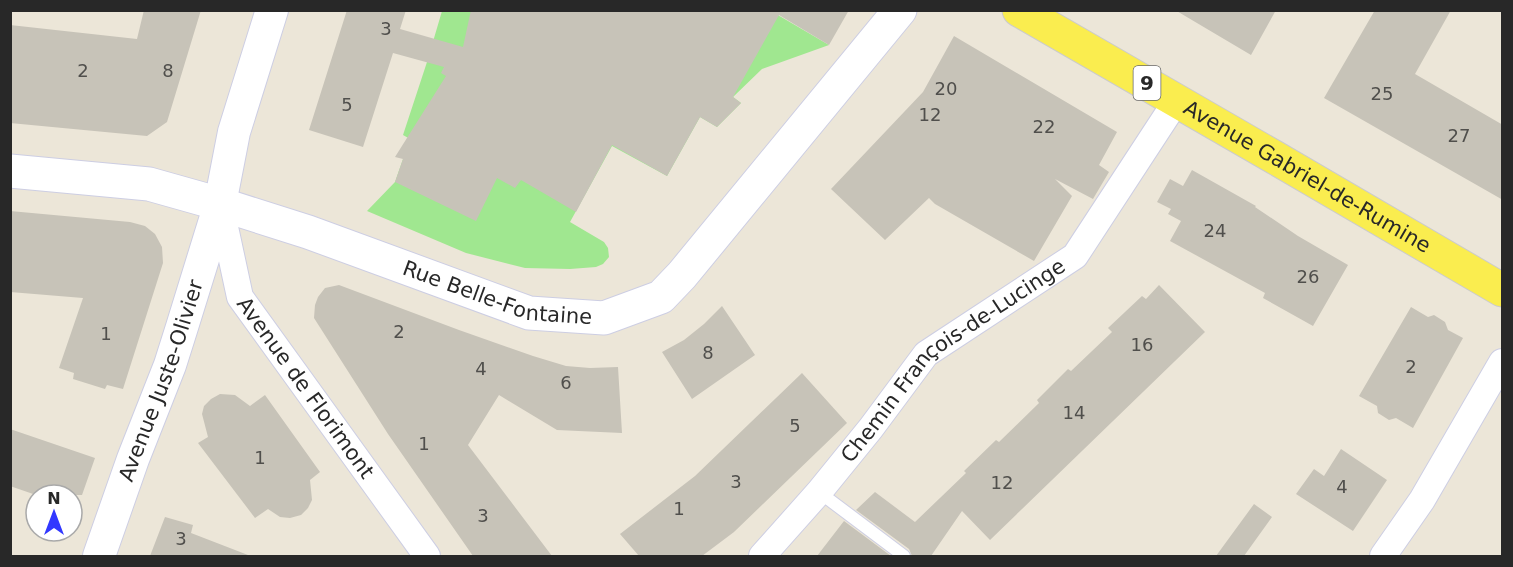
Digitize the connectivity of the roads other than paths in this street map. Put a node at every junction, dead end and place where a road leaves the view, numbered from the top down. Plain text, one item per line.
1 (272, 10) edge
2 (900, 10) edge
3 (1019, 10) edge
4 (1177, 100) junction
5 (10, 171) edge
6 (220, 204) junction
7 (1503, 290) edge
8 (1503, 362) edge
9 (819, 492) junction
10 (99, 556) edge
11 (427, 556) edge
12 (762, 556) edge
13 (904, 556) edge
14 (1383, 556) edge

1 - 6 street, Avenue Juste-Olivier
2 - 6 main road, Rue Belle-Fontaine
3 - 4 main road, Avenue Gabriel-de-Rumine / 9
4 - 7 main road, Avenue Gabriel-de-Rumine / 9
4 - 9 street, Chemin François-de-Lucinge
5 - 6 main road, Rue Belle-Fontaine
6 - 10 street, Avenue Juste-Olivier
6 - 11 street, Avenue de Florimont
8 - 14 street
9 - 12 street, Chemin François-de-Lucinge
9 - 13 lane

